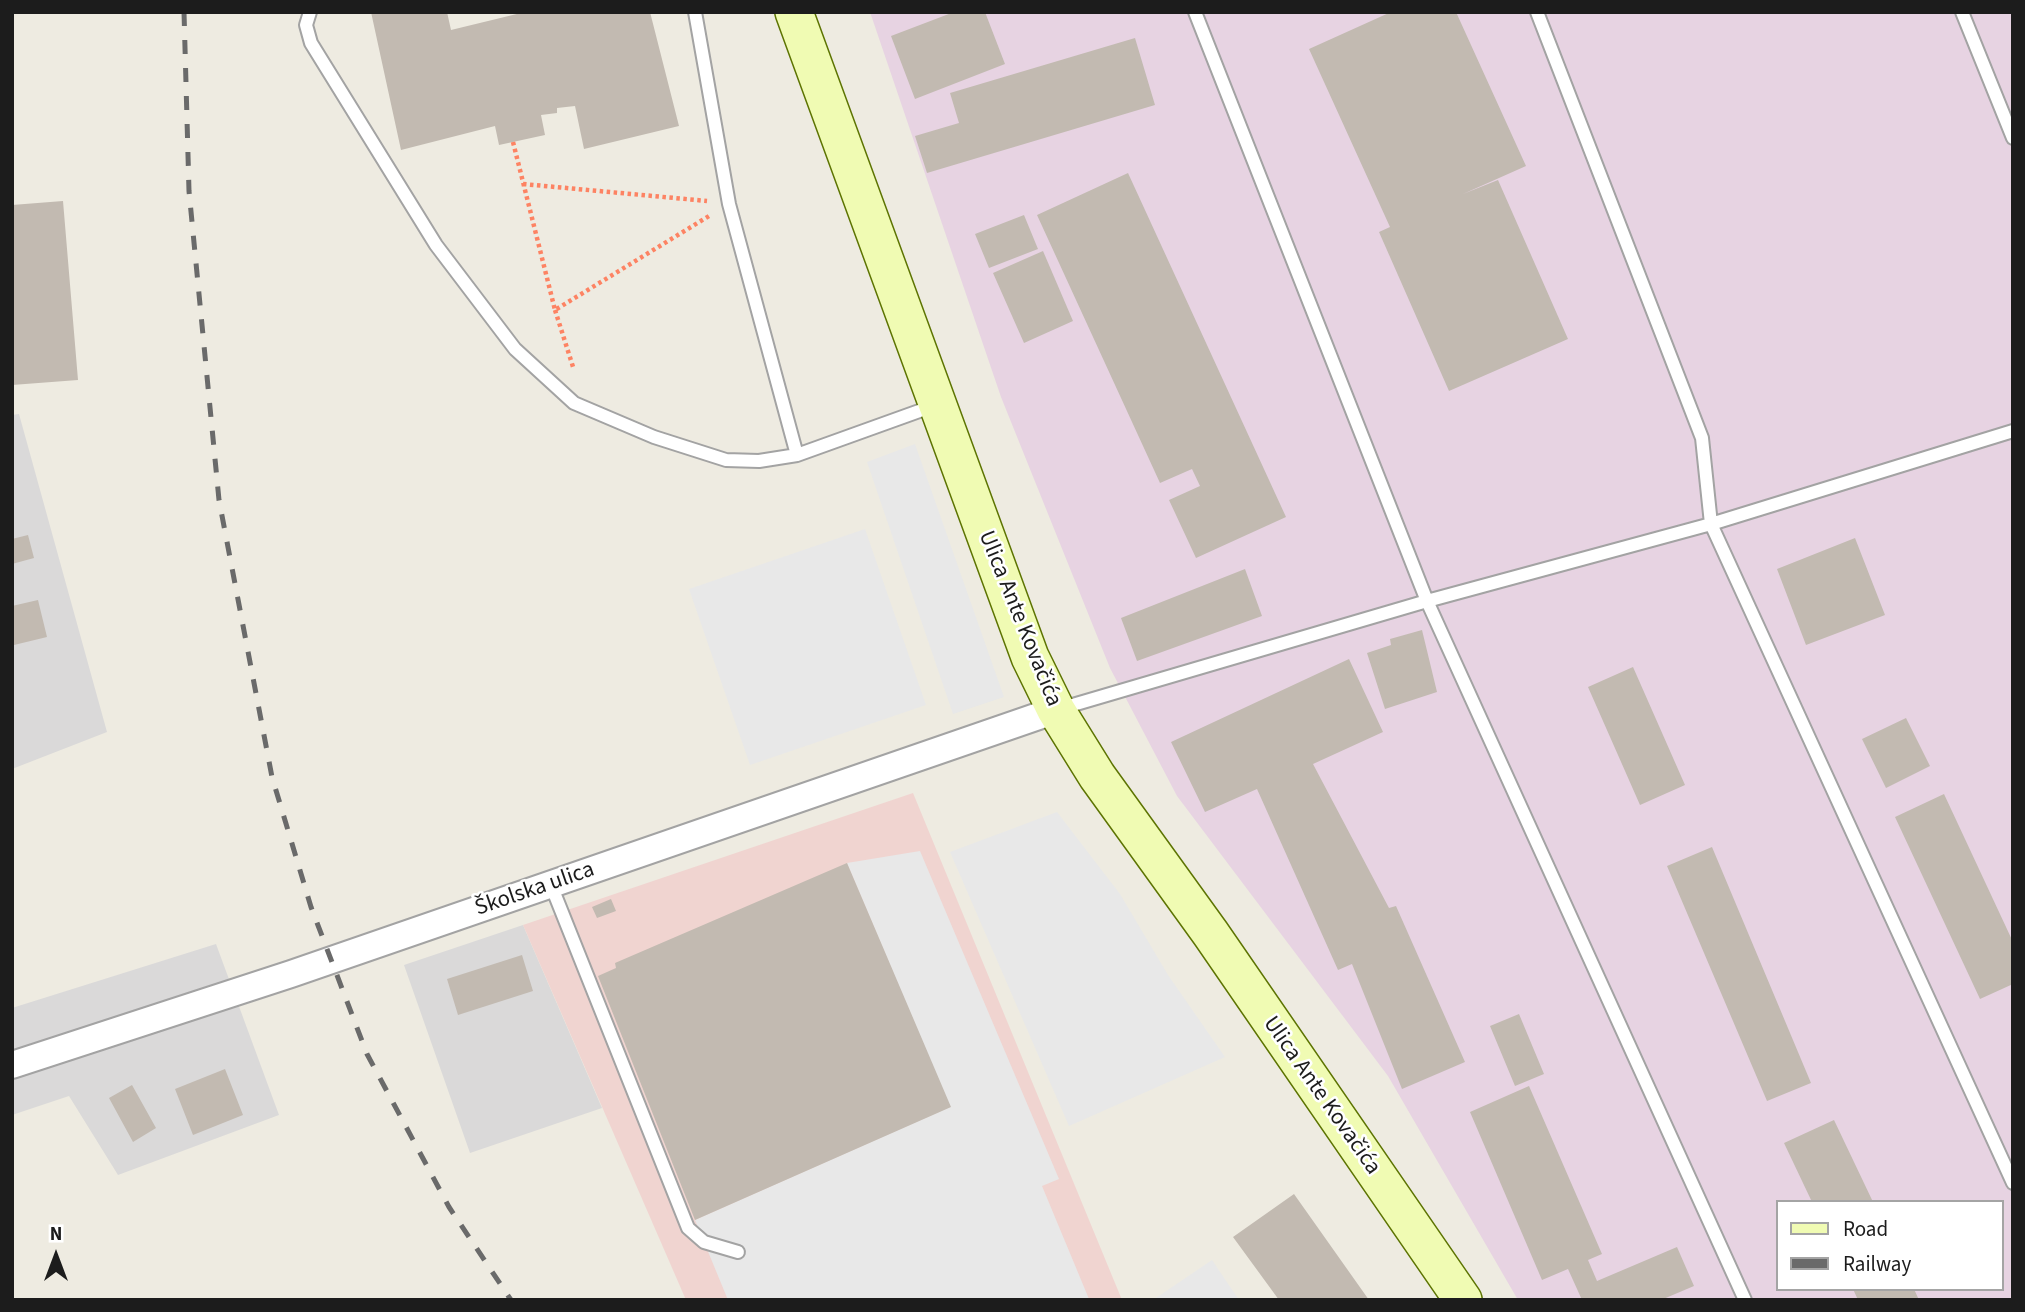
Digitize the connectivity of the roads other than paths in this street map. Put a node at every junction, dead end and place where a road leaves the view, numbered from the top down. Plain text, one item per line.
1 (310, 12) edge
2 (695, 12) edge
3 (794, 12) edge
4 (1195, 12) edge
5 (1537, 12) edge
6 (1962, 12) edge
7 (2013, 138) edge
8 (936, 404) junction
9 (2013, 430) edge
10 (797, 455) junction
11 (1711, 524) junction
12 (1427, 601) junction
13 (1056, 710) junction
14 (551, 885) junction
15 (12, 1065) edge
16 (2013, 1183) edge
17 (738, 1252) dead end
18 (1463, 1300) edge
19 (1745, 1300) edge

1 - 10 lane
2 - 10 lane
3 - 8 main road, Ulica Ante Kovačića
4 - 12 lane
5 - 11 lane
6 - 7 lane
8 - 10 lane
8 - 13 main road, Ulica Ante Kovačića
9 - 11 lane
11 - 12 lane
11 - 16 lane
12 - 13 lane
12 - 19 lane
13 - 14 street, Školska ulica
13 - 18 main road, Ulica Ante Kovačića
14 - 15 street, Školska ulica
14 - 17 lane

